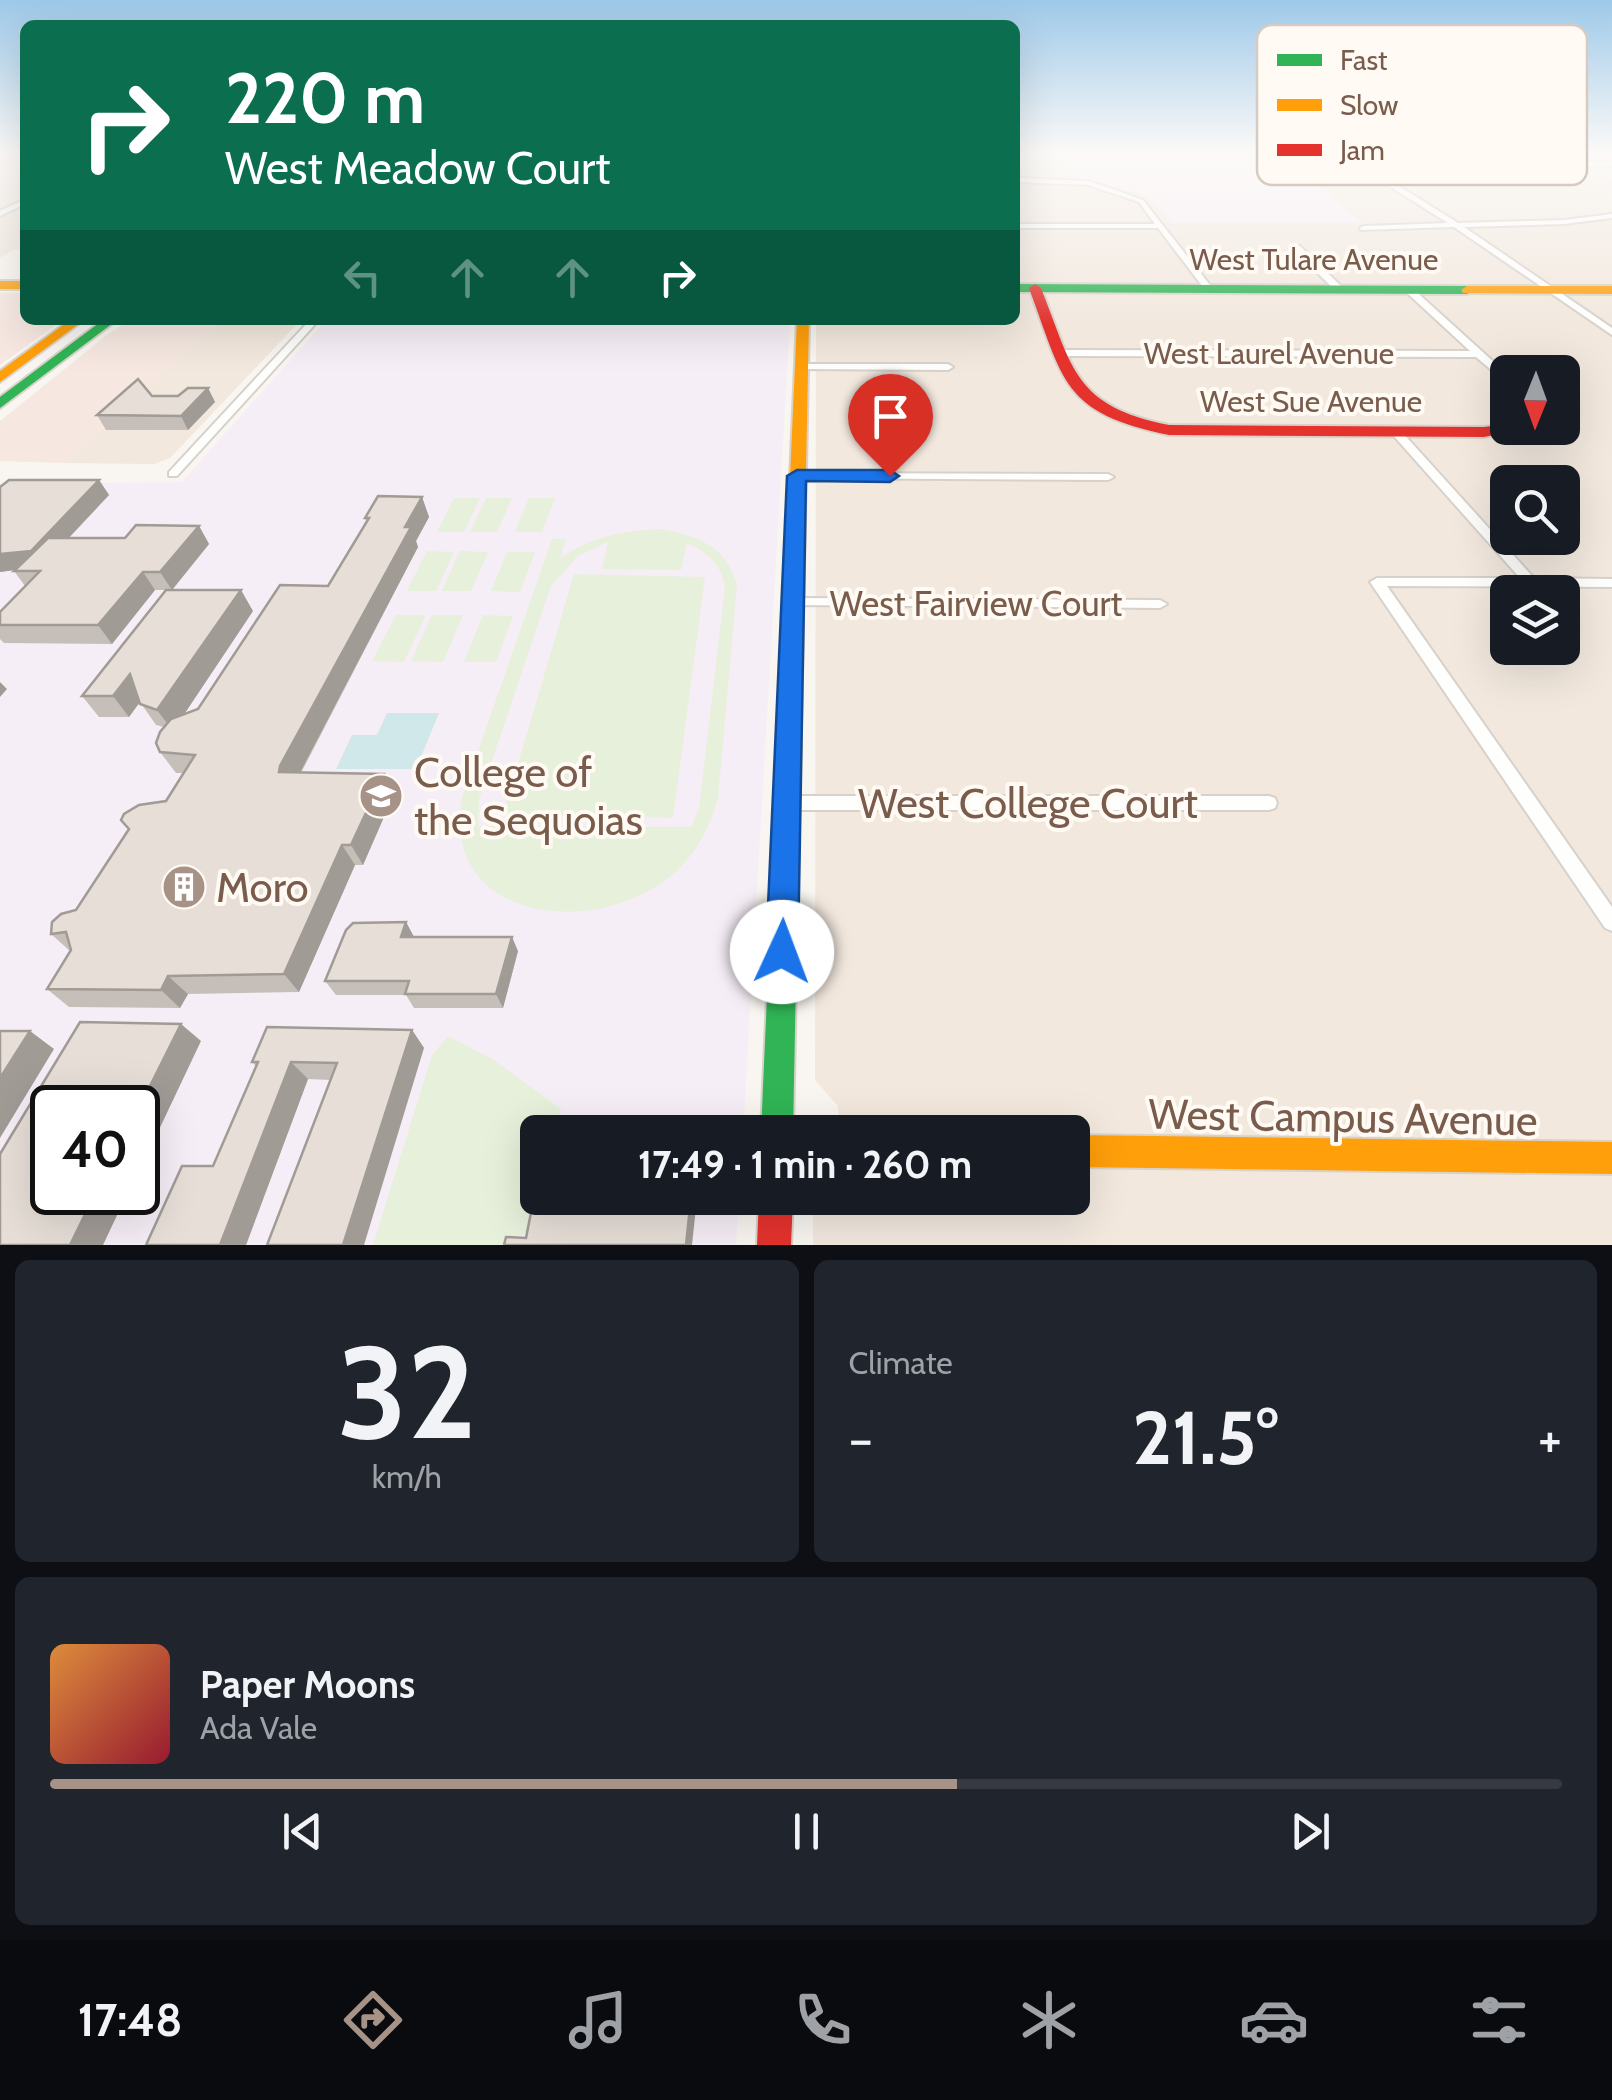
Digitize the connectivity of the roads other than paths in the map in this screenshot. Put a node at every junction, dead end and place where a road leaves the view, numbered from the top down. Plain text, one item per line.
1 (1148, 210) edge
2 (1432, 210) edge
3 (1612, 216) edge
4 (1454, 224) junction
5 (1020, 226) edge
6 (1160, 226) junction
7 (1364, 228) dead end
8 (1297, 248) dead end
9 (1025, 288) edge
10 (1209, 289) junction
11 (1340, 289) junction
12 (1408, 289) junction
13 (1553, 290) junction
14 (1612, 290) edge
15 (71, 325) edge
16 (104, 325) edge
17 (310, 325) edge
18 (803, 325) edge
19 (1612, 332) edge
20 (1062, 353) junction
21 (1476, 354) junction
22 (1490, 366) edge
23 (802, 367) junction
24 (948, 368) dead end
25 (0, 378) edge
26 (0, 404) edge
27 (1490, 431) edge
28 (1396, 432) junction
29 (173, 474) dead end
30 (797, 476) junction
31 (1108, 477) dead end
32 (1524, 575) edge
33 (1490, 583) edge
34 (1580, 584) edge
35 (1612, 584) edge
36 (793, 602) junction
37 (1160, 604) dead end
38 (786, 802) junction
39 (1270, 803) dead end
40 (1612, 922) edge
41 (777, 1115) edge
42 (1090, 1151) edge
43 (1612, 1158) edge
44 (775, 1215) edge
45 (774, 1245) edge

1 - 6 street
2 - 4 street
3 - 4 street
4 - 7 street
4 - 13 street
5 - 6 street
6 - 10 street
8 - 11 street
9 - 10 street, West Tulare Avenue
9 - 20 street
10 - 11 street, West Tulare Avenue
11 - 12 street, West Tulare Avenue
12 - 13 street, West Tulare Avenue
12 - 21 street
13 - 14 street, West Tulare Avenue
13 - 19 street
15 - 25 street
16 - 26 street
17 - 29 street
18 - 23 street
20 - 21 street, West Laurel Avenue
20 - 28 street, West Sue Avenue
21 - 22 street
23 - 24 street
23 - 30 street
27 - 28 street, West Sue Avenue
28 - 32 street
30 - 31 street
30 - 36 street
33 - 40 street
34 - 35 street
36 - 37 street, West Fairview Court
36 - 38 street
38 - 39 street, West College Court
38 - 41 street
42 - 43 street, West Campus Avenue
44 - 45 street

